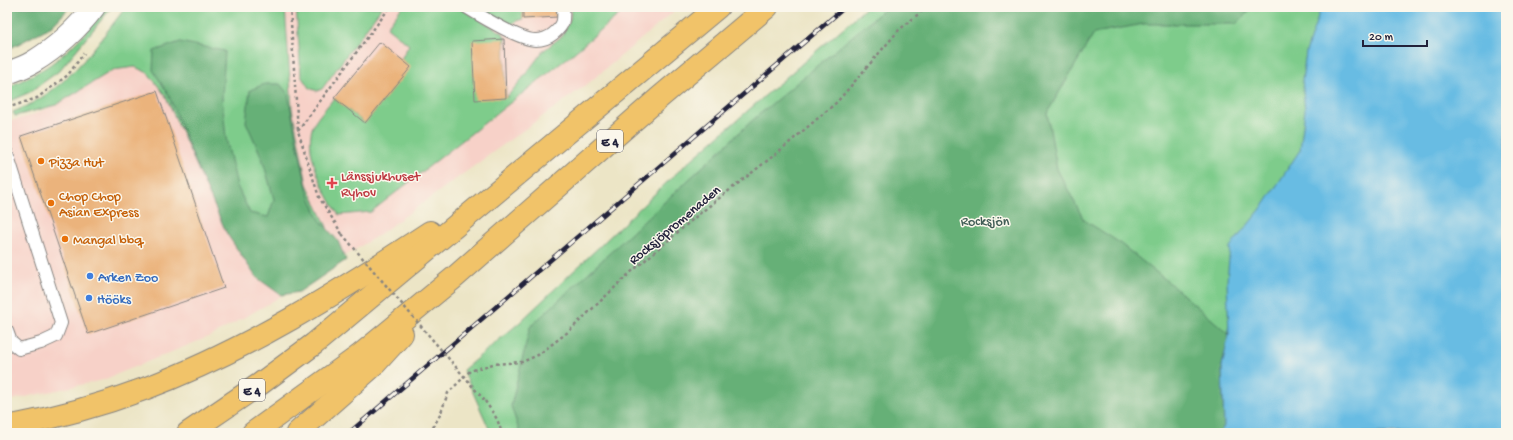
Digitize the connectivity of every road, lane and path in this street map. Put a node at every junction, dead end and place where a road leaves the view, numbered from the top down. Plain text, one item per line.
1 (94, 7) edge
2 (290, 7) edge
3 (390, 7) edge
4 (466, 7) edge
5 (563, 7) edge
6 (718, 7) edge
7 (767, 7) edge
8 (927, 7) edge
9 (7, 73) edge
10 (298, 132) junction
11 (7, 154) edge
12 (520, 173) junction
13 (455, 277) junction
14 (7, 330) edge
15 (7, 427) edge
16 (188, 433) edge
17 (253, 433) edge
18 (297, 433) edge
19 (430, 433) edge
20 (502, 433) edge

1 - 9 street
2 - 10 path
3 - 10 path
4 - 5 lane
6 - 12 highway, E 4
7 - 13 highway, E 4
8 - 19 path, Rocksjöpromenaden
10 - 20 path, bridge
11 - 14 lane
12 - 15 highway
12 - 16 highway, E 4
13 - 17 highway, E 4
13 - 18 highway

